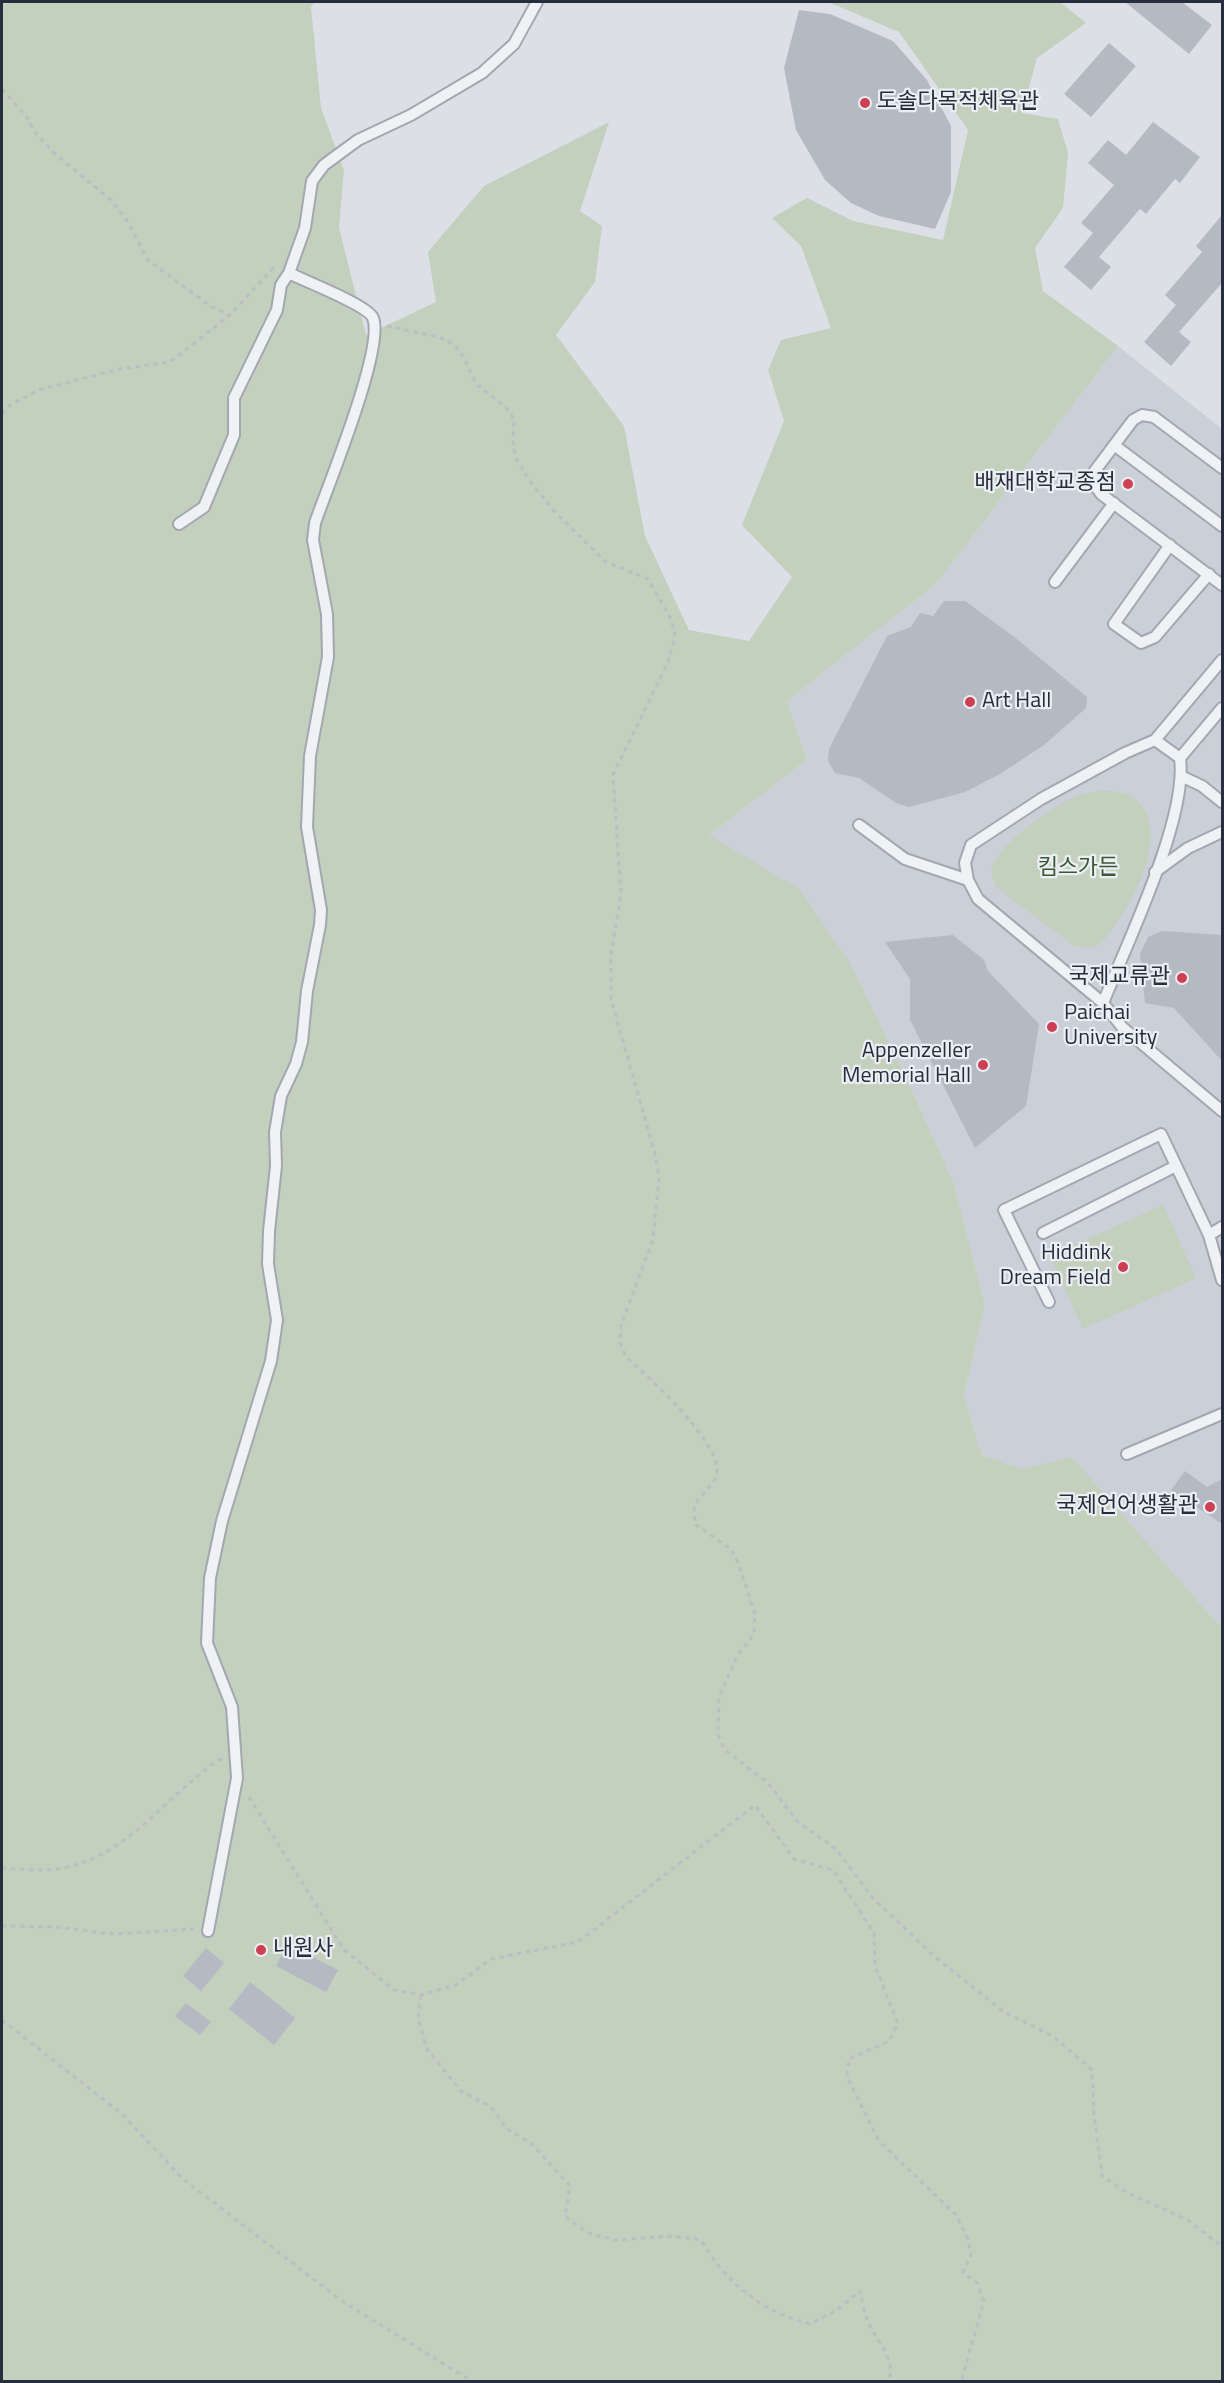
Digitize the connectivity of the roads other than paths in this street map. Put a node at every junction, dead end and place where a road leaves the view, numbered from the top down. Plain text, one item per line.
1 (537, 2) edge
2 (289, 273) junction
3 (1114, 445) junction
4 (1222, 468) edge
5 (1114, 503) junction
6 (179, 524) dead end
7 (1222, 526) edge
8 (1170, 545) junction
9 (1209, 574) junction
10 (1055, 582) dead end
11 (1222, 585) edge
12 (1222, 660) edge
13 (1222, 708) edge
14 (1155, 741) junction
15 (1180, 758) junction
16 (1182, 777) junction
17 (1222, 802) edge
18 (859, 825) dead end
19 (1222, 832) edge
20 (1155, 872) junction
21 (968, 880) junction
22 (1103, 1003) junction
23 (1222, 1111) edge
24 (1176, 1166) junction
25 (1222, 1227) edge
26 (1043, 1233) dead end
27 (1209, 1235) junction
28 (1222, 1280) edge
29 (1049, 1302) dead end
30 (1222, 1414) edge
31 (1127, 1454) dead end
32 (208, 1931) road end

1 - 2 lane
2 - 6 lane
2 - 32 lane
3 - 4 lane
3 - 5 lane
3 - 7 lane
5 - 8 lane
5 - 10 lane
8 - 9 lane
8 - 9 lane
9 - 11 lane
12 - 14 lane
13 - 15 lane
14 - 15 lane
14 - 21 lane
15 - 16 lane
16 - 17 lane
16 - 20 lane
18 - 21 lane
19 - 20 lane
20 - 22 lane
21 - 22 lane
22 - 23 lane
24 - 26 lane
24 - 27 lane
24 - 29 lane
25 - 27 lane
27 - 28 lane
30 - 31 lane

